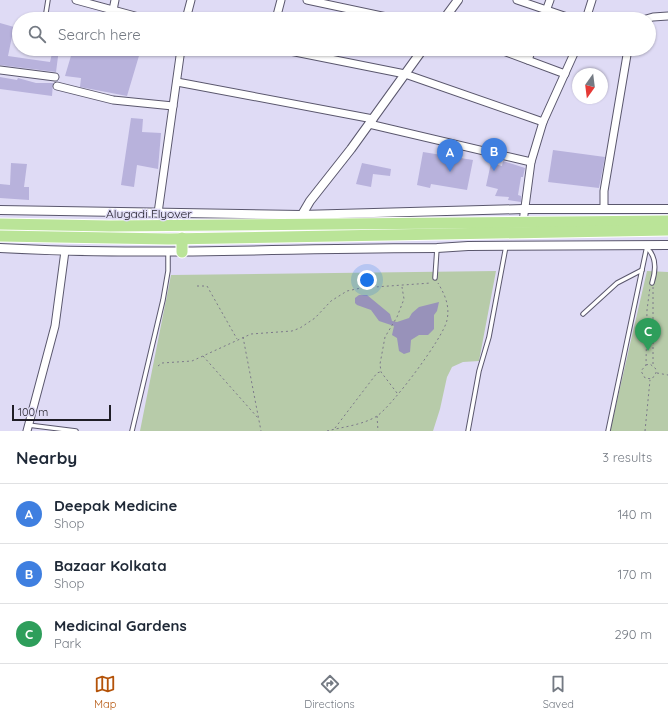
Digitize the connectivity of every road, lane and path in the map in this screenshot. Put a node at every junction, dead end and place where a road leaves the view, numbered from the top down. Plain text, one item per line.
1 (48, 0) edge
2 (76, 0) edge
3 (115, 0) edge
4 (191, 0) edge
5 (281, 0) edge
6 (307, 0) edge
7 (458, 0) edge
8 (517, 0) edge
9 (550, 0) edge
10 (592, 0) edge
11 (113, 10) junction
12 (547, 10) junction
13 (46, 12) edge
14 (120, 12) edge
15 (188, 12) edge
16 (278, 12) edge
17 (363, 12) edge
18 (449, 12) edge
19 (553, 12) edge
20 (588, 12) edge
21 (656, 16) edge
22 (668, 16) edge
23 (180, 56) edge
24 (315, 56) edge
25 (418, 56) edge
26 (517, 56) edge
27 (529, 56) edge
28 (573, 56) edge
29 (627, 56) edge
30 (528, 60) junction
31 (0, 70) edge
32 (405, 74) junction
33 (565, 74) junction
34 (55, 77) dead end
35 (177, 82) junction
36 (57, 86) dead end
37 (173, 106) junction
38 (371, 121) junction
39 (543, 122) junction
40 (531, 162) junction
41 (523, 209) junction
42 (604, 209) junction
43 (668, 209) edge
44 (0, 210) edge
45 (158, 213) junction
46 (300, 220) junction
47 (668, 221) edge
48 (523, 222) junction
49 (0, 224) edge
50 (668, 230) edge
51 (0, 236) edge
52 (182, 238) junction
53 (668, 245) edge
54 (506, 246) junction
55 (647, 246) junction
56 (0, 248) edge
57 (437, 248) junction
58 (168, 251) junction
59 (65, 252) junction
60 (182, 252) junction
61 (642, 270) junction
62 (435, 278) junction
63 (652, 283) junction
64 (402, 285) junction
65 (197, 286) dead end
66 (583, 314) dead end
67 (243, 337) junction
68 (237, 339) junction
69 (203, 355) junction
70 (646, 365) junction
71 (653, 365) junction
72 (158, 366) dead end
73 (381, 372) junction
74 (656, 373) junction
75 (668, 375) edge
76 (650, 379) junction
77 (397, 394) junction
78 (377, 415) junction
79 (258, 419) junction
80 (28, 428) edge
81 (335, 429) junction
82 (76, 431) edge
83 (132, 431) edge
84 (261, 431) edge
85 (327, 431) edge
86 (378, 431) edge
87 (468, 431) edge
88 (608, 431) edge
89 (645, 431) edge

1 - 13 lane
2 - 11 street
3 - 11 street
4 - 15 street
5 - 16 street
6 - 17 street
7 - 18 street
8 - 12 street
9 - 12 street
10 - 20 street
11 - 14 street
12 - 19 street
21 - 22 street
23 - 35 street
24 - 32 street
25 - 32 street
26 - 30 street
27 - 30 street
28 - 33 street
29 - 42 street
30 - 33 street
31 - 34 street
32 - 38 street
32 - 39 street
33 - 39 street
35 - 37 street
35 - 38 street
36 - 37 street
37 - 45 street
38 - 40 street
38 - 46 street
39 - 40 street
40 - 41 street
41 - 42 street
41 - 46 street
41 - 48 street
42 - 43 street
44 - 45 street
45 - 46 street
46 - 48 highway, Alugadi Flyover
46 - 49 highway, Alugadi Flyover
47 - 48 highway, Alugadi Flyover
50 - 52 highway
51 - 52 highway
52 - 60 highway
53 - 55 street
54 - 55 street
54 - 57 street
54 - 87 lane
55 - 61 lane
55 - 63 lane
56 - 59 street
57 - 60 street
57 - 62 lane
58 - 59 street
58 - 60 street
58 - 83 lane
59 - 80 street
61 - 66 lane
61 - 88 lane
62 - 64 path
62 - 77 path
63 - 70 path
63 - 71 path
64 - 67 path
64 - 73 path
65 - 68 path
67 - 68 path
67 - 79 path
68 - 69 path
69 - 72 path
69 - 79 path
70 - 71 path
70 - 76 path
71 - 74 path
73 - 77 path
73 - 81 path
74 - 75 path
74 - 76 path
76 - 89 path
77 - 78 path
78 - 81 path
78 - 86 path
79 - 84 path
80 - 82 lane
81 - 85 path

